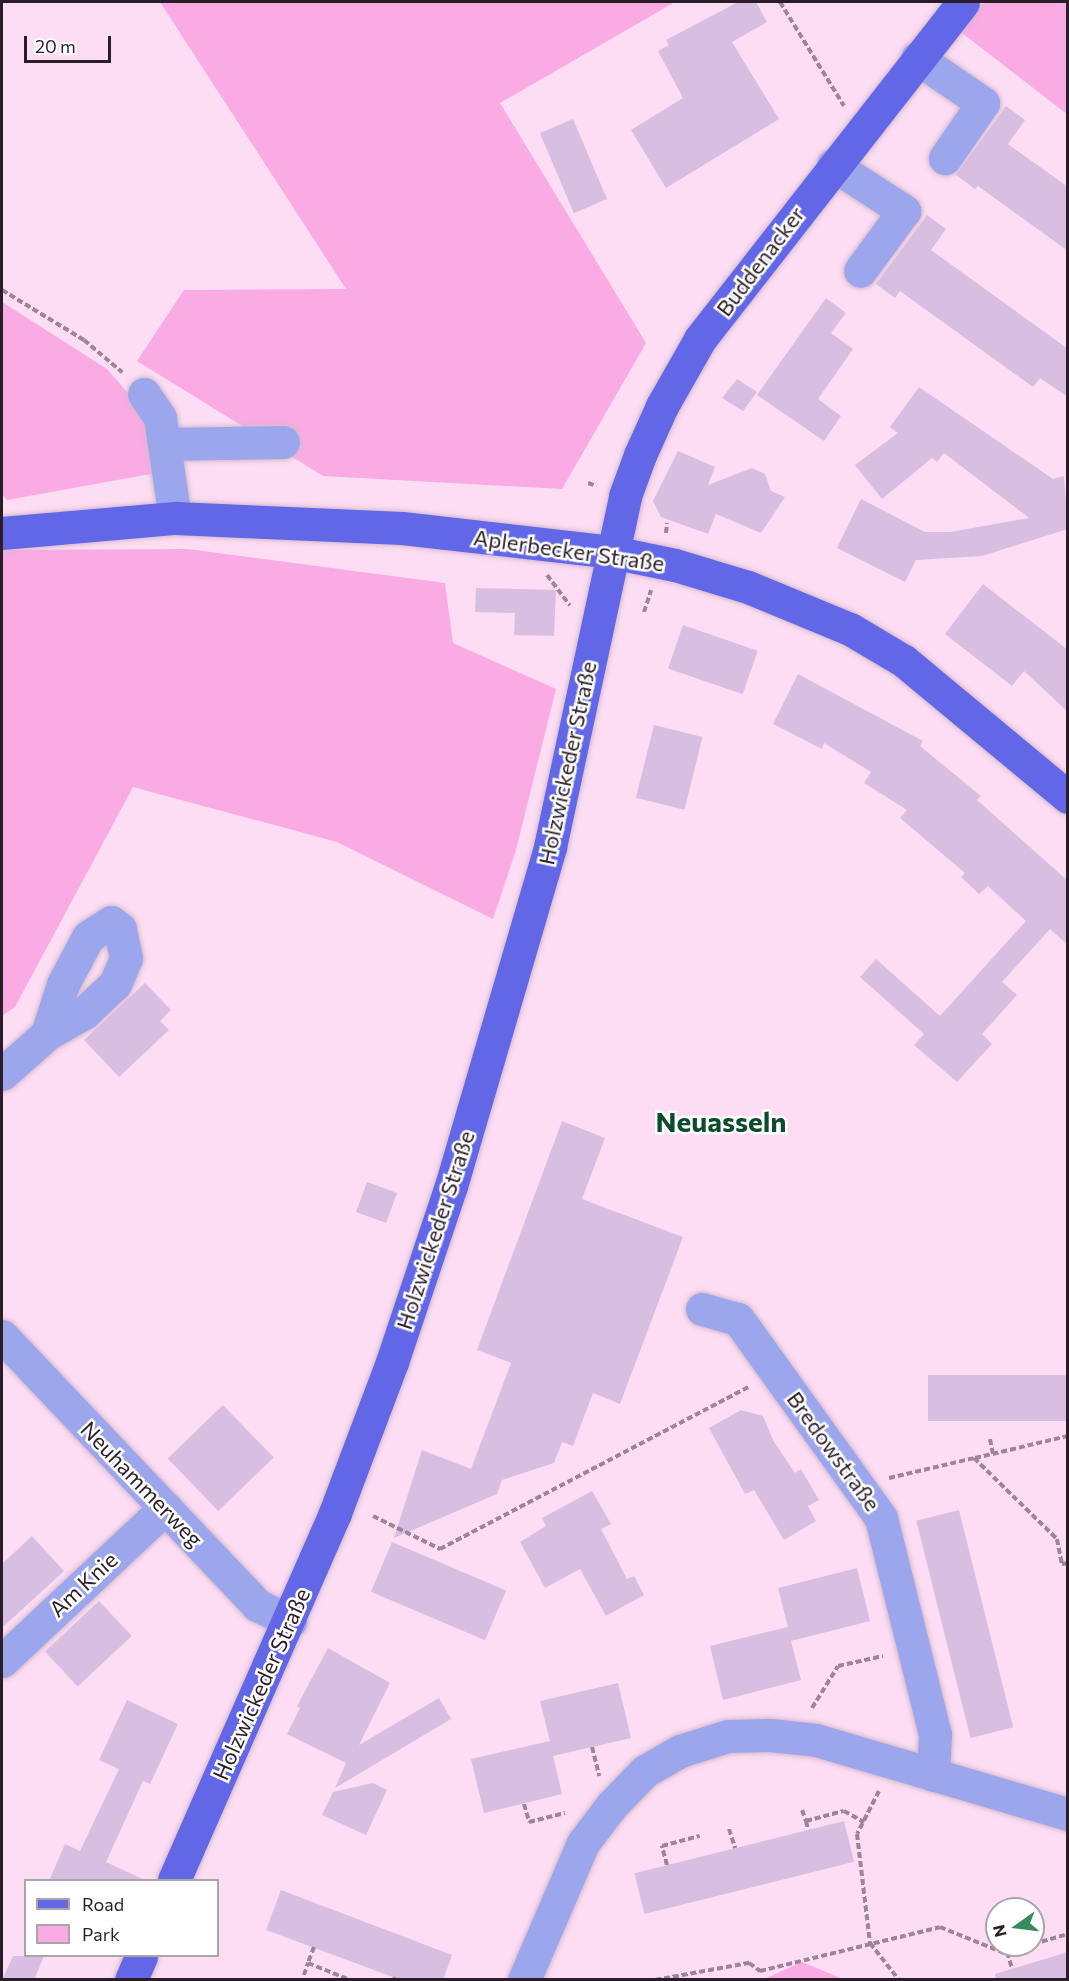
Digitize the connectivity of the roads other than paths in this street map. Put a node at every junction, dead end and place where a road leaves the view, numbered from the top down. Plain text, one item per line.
1 (963, 2) edge
2 (917, 58) junction
3 (945, 158) dead end
4 (833, 165) junction
5 (860, 271) dead end
6 (144, 394) road end
7 (283, 442) dead end
8 (165, 444) junction
9 (175, 518) junction
10 (2, 533) edge
11 (612, 552) junction
12 (1068, 797) edge
13 (47, 1034) dead end
14 (2, 1074) edge
15 (702, 1309) dead end
16 (2, 1336) edge
17 (165, 1508) junction
18 (290, 1621) junction
19 (2, 1661) edge
20 (933, 1775) junction
21 (1068, 1814) edge
22 (175, 1879) edge
23 (141, 1957) edge
24 (131, 1980) edge
25 (524, 1980) edge

1 - 2 main road, Buddenacker
2 - 3 street
2 - 4 main road, Buddenacker
4 - 5 street
4 - 11 main road, Buddenacker
6 - 8 street
7 - 8 street
8 - 9 street
9 - 10 main road, Aplerbecker Straße
9 - 11 main road, Aplerbecker Straße
11 - 12 main road, Aplerbecker Straße
11 - 18 main road, Holzwickeder Straße
13 - 14 street
15 - 20 street, Bredowstraße
16 - 17 street, Neuhammerweg
17 - 18 street, Neuhammerweg
17 - 19 street, Am Knie
18 - 22 main road, Holzwickeder Straße
20 - 21 street
20 - 25 street
23 - 24 main road

